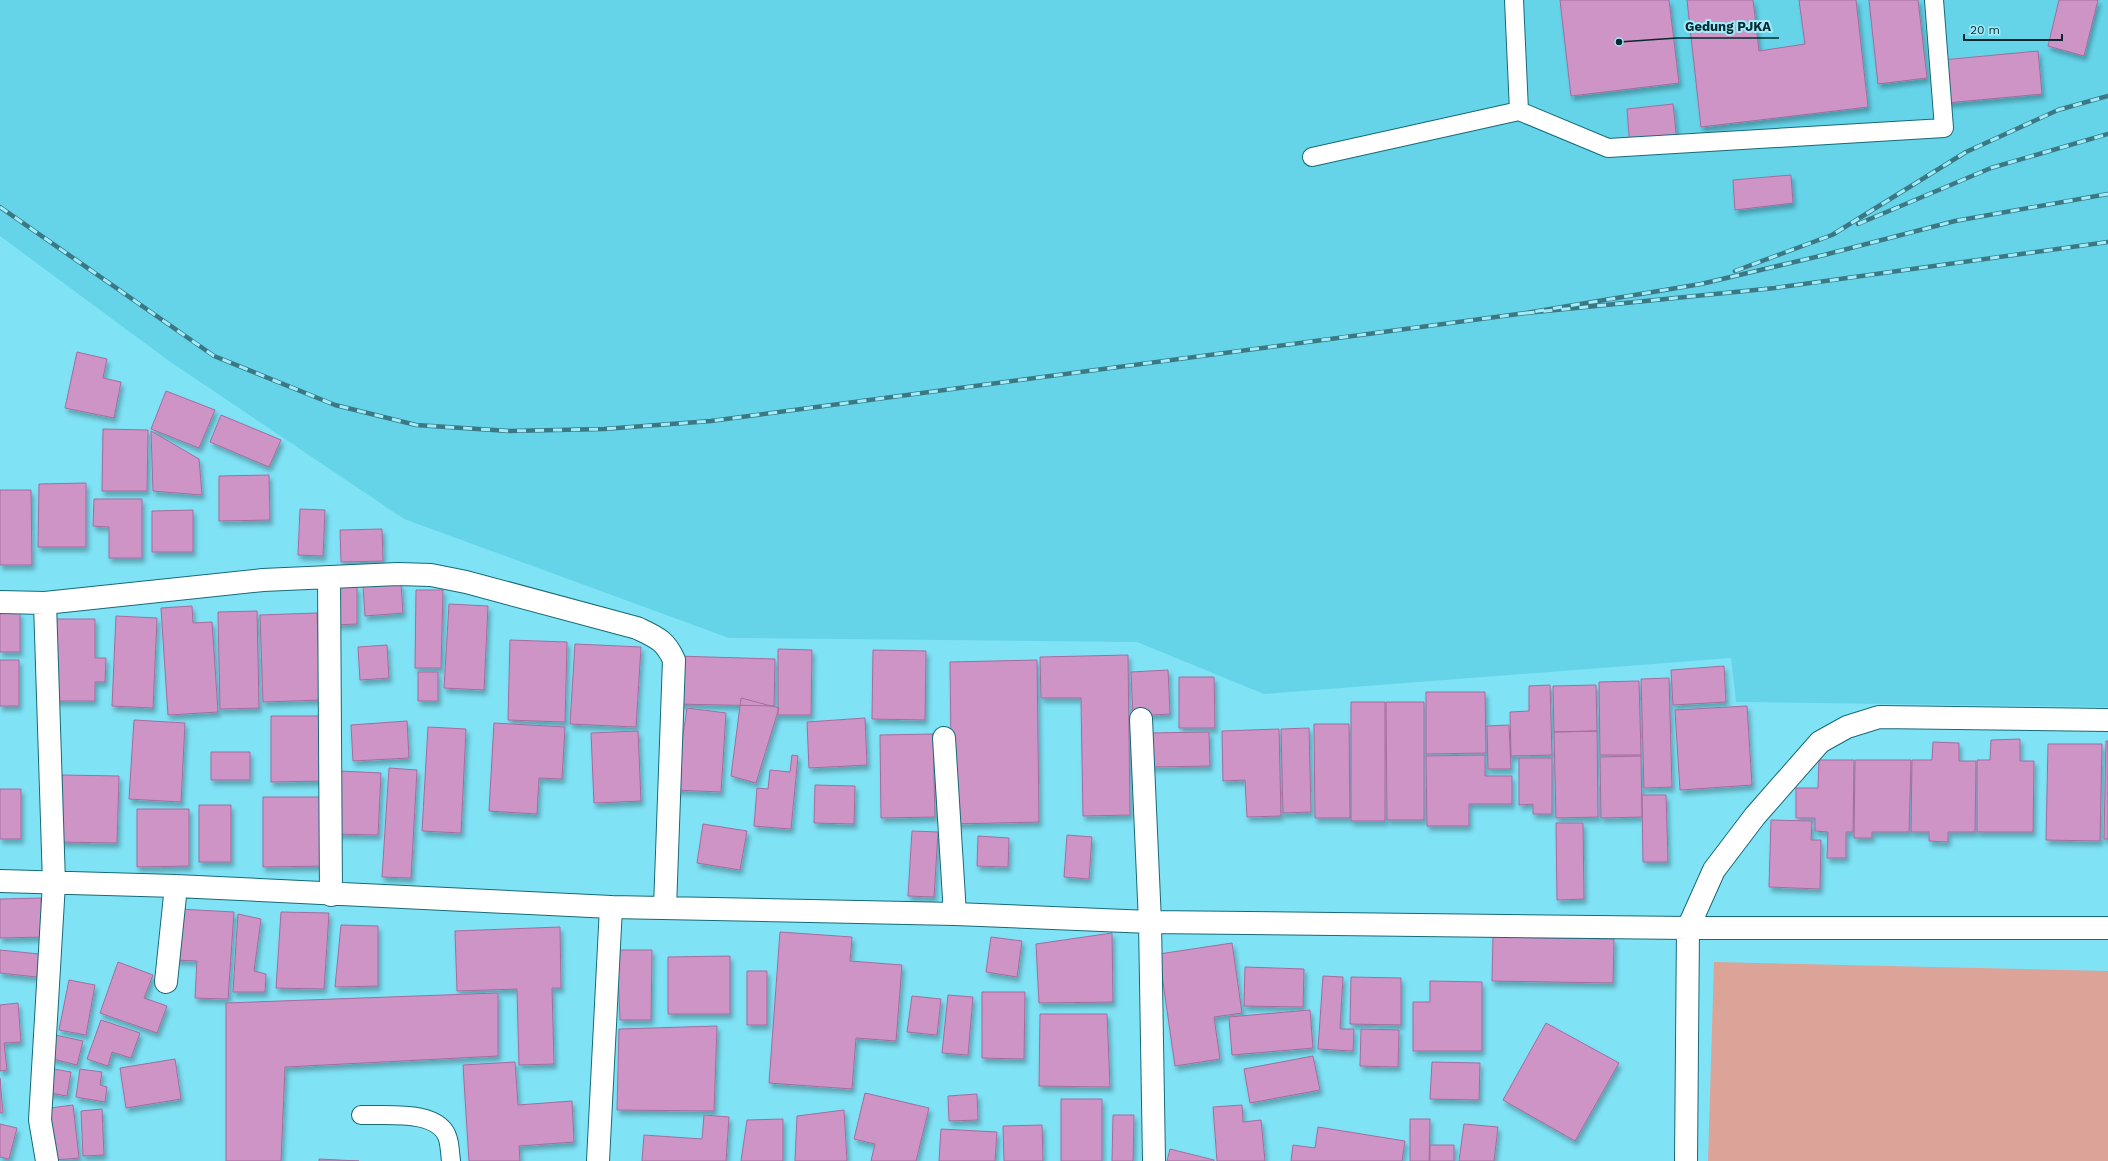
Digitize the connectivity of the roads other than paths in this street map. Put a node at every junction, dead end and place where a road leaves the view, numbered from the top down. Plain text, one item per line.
1 (1514, 0) edge
2 (1934, 0) edge
3 (1519, 111) junction
4 (1312, 157) dead end
5 (329, 577) junction
6 (0, 602) edge
7 (45, 603) junction
8 (1141, 719) dead end
9 (2108, 720) edge
10 (944, 738) dead end
11 (0, 881) edge
12 (54, 883) junction
13 (176, 886) junction
14 (331, 894) junction
15 (611, 907) junction
16 (665, 908) junction
17 (955, 914) junction
18 (1150, 922) junction
19 (1688, 928) junction
20 (2108, 928) edge
21 (166, 982) dead end
22 (361, 1115) dead end
23 (48, 1161) edge
24 (451, 1161) edge
25 (598, 1161) edge
26 (1154, 1161) edge
27 (1686, 1161) edge

1 - 3 lane
2 - 3 lane
3 - 4 lane
5 - 7 street
5 - 14 street
5 - 16 street
6 - 7 street
7 - 12 street
8 - 18 street
9 - 19 street
10 - 17 street
11 - 12 street
12 - 13 street
12 - 23 street
13 - 14 street
13 - 21 street
14 - 15 street
15 - 16 street
15 - 25 street
16 - 17 street
17 - 18 street
18 - 19 street
18 - 26 street
19 - 20 street
19 - 27 street
22 - 24 lane

